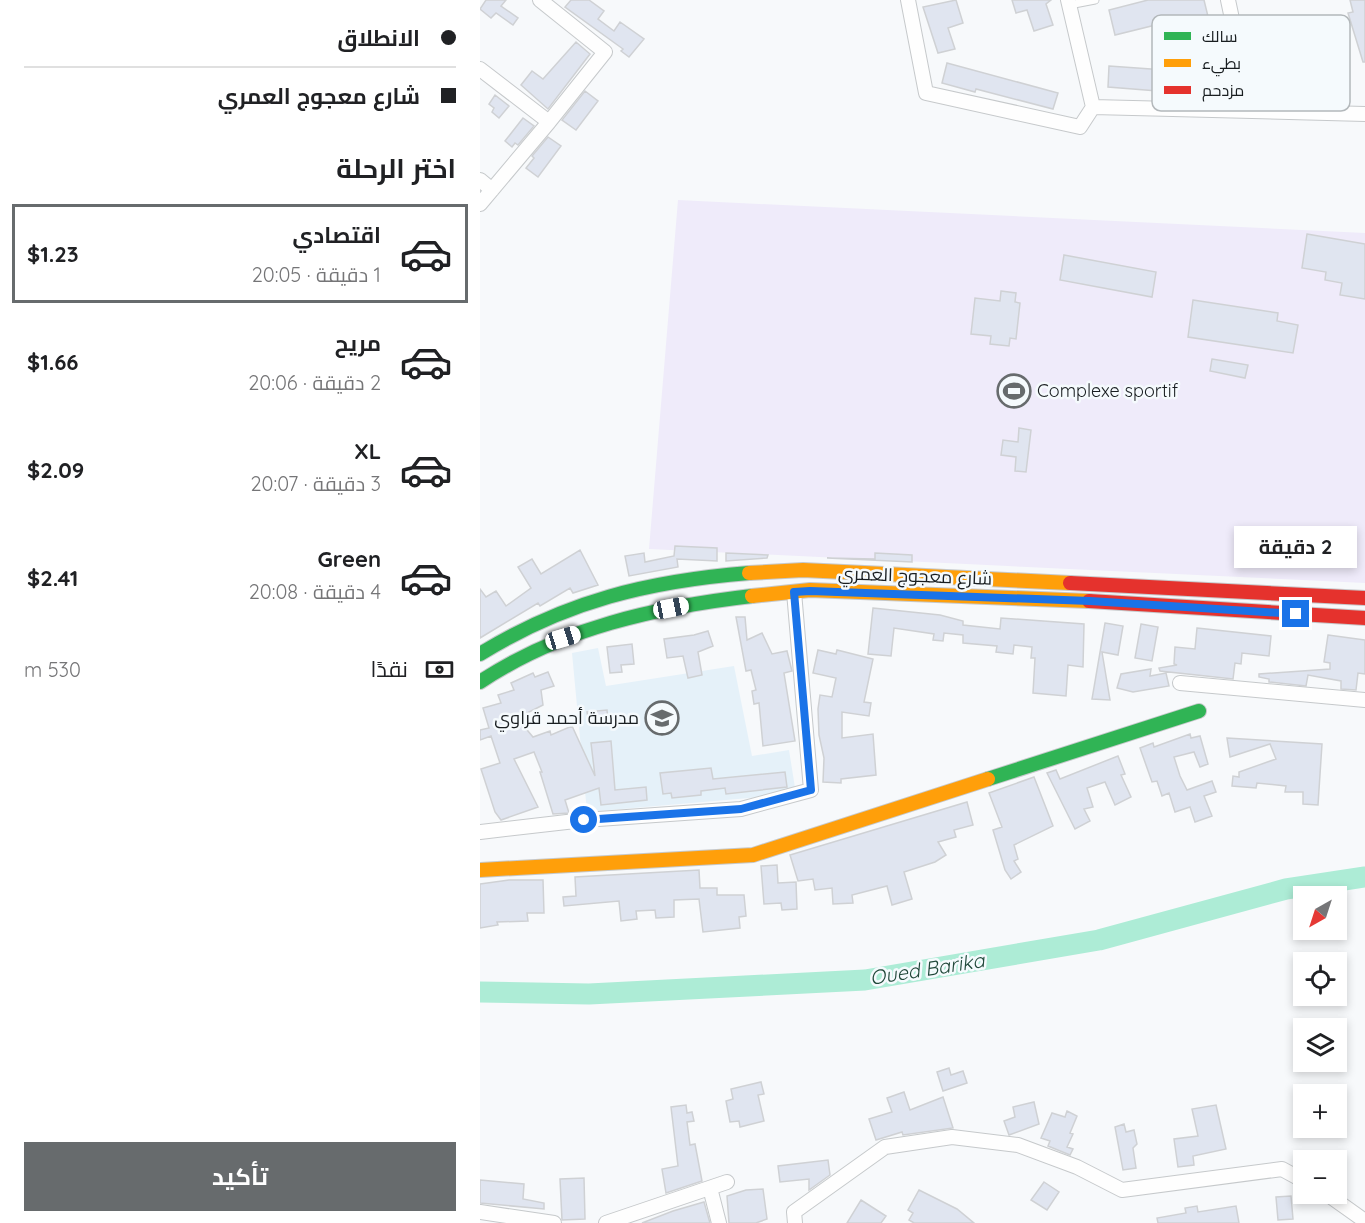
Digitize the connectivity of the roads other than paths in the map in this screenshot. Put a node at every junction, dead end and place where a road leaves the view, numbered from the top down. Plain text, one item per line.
1 (540, 0) edge
2 (908, 0) edge
3 (1095, 0) edge
4 (1228, 0) edge
5 (1069, 3) edge
6 (1231, 15) edge
7 (480, 69) edge
8 (1093, 107) junction
9 (1152, 108) edge
10 (1269, 111) edge
11 (1365, 114) edge
12 (549, 122) junction
13 (480, 180) edge
14 (492, 190) junction
15 (480, 204) edge
16 (794, 592) junction
17 (1365, 598) edge
18 (1365, 618) edge
19 (480, 654) edge
20 (480, 682) edge
21 (1180, 682) dead end
22 (1365, 700) edge
23 (1199, 711) dead end
24 (480, 832) edge
25 (480, 870) edge
26 (1293, 1175) edge
27 (727, 1182) dead end
28 (710, 1188) junction
29 (1342, 1204) edge
30 (480, 1212) edge
31 (1365, 1221) edge
32 (554, 1223) edge
33 (606, 1223) edge
34 (719, 1223) edge
35 (795, 1223) edge

1 - 12 street
2 - 8 street
3 - 5 lane
4 - 6 street
5 - 8 street
7 - 12 street
8 - 9 street
10 - 11 street
12 - 14 street
13 - 14 street
14 - 15 street
16 - 18 main road, شارع معجوج العمري
16 - 20 main road, شارع معجوج العمري
16 - 24 street
17 - 19 main road, شارع معجوج العمري
21 - 22 street
23 - 25 main road
26 - 35 street
27 - 28 street
28 - 33 street
28 - 34 street
29 - 31 street
30 - 32 street

